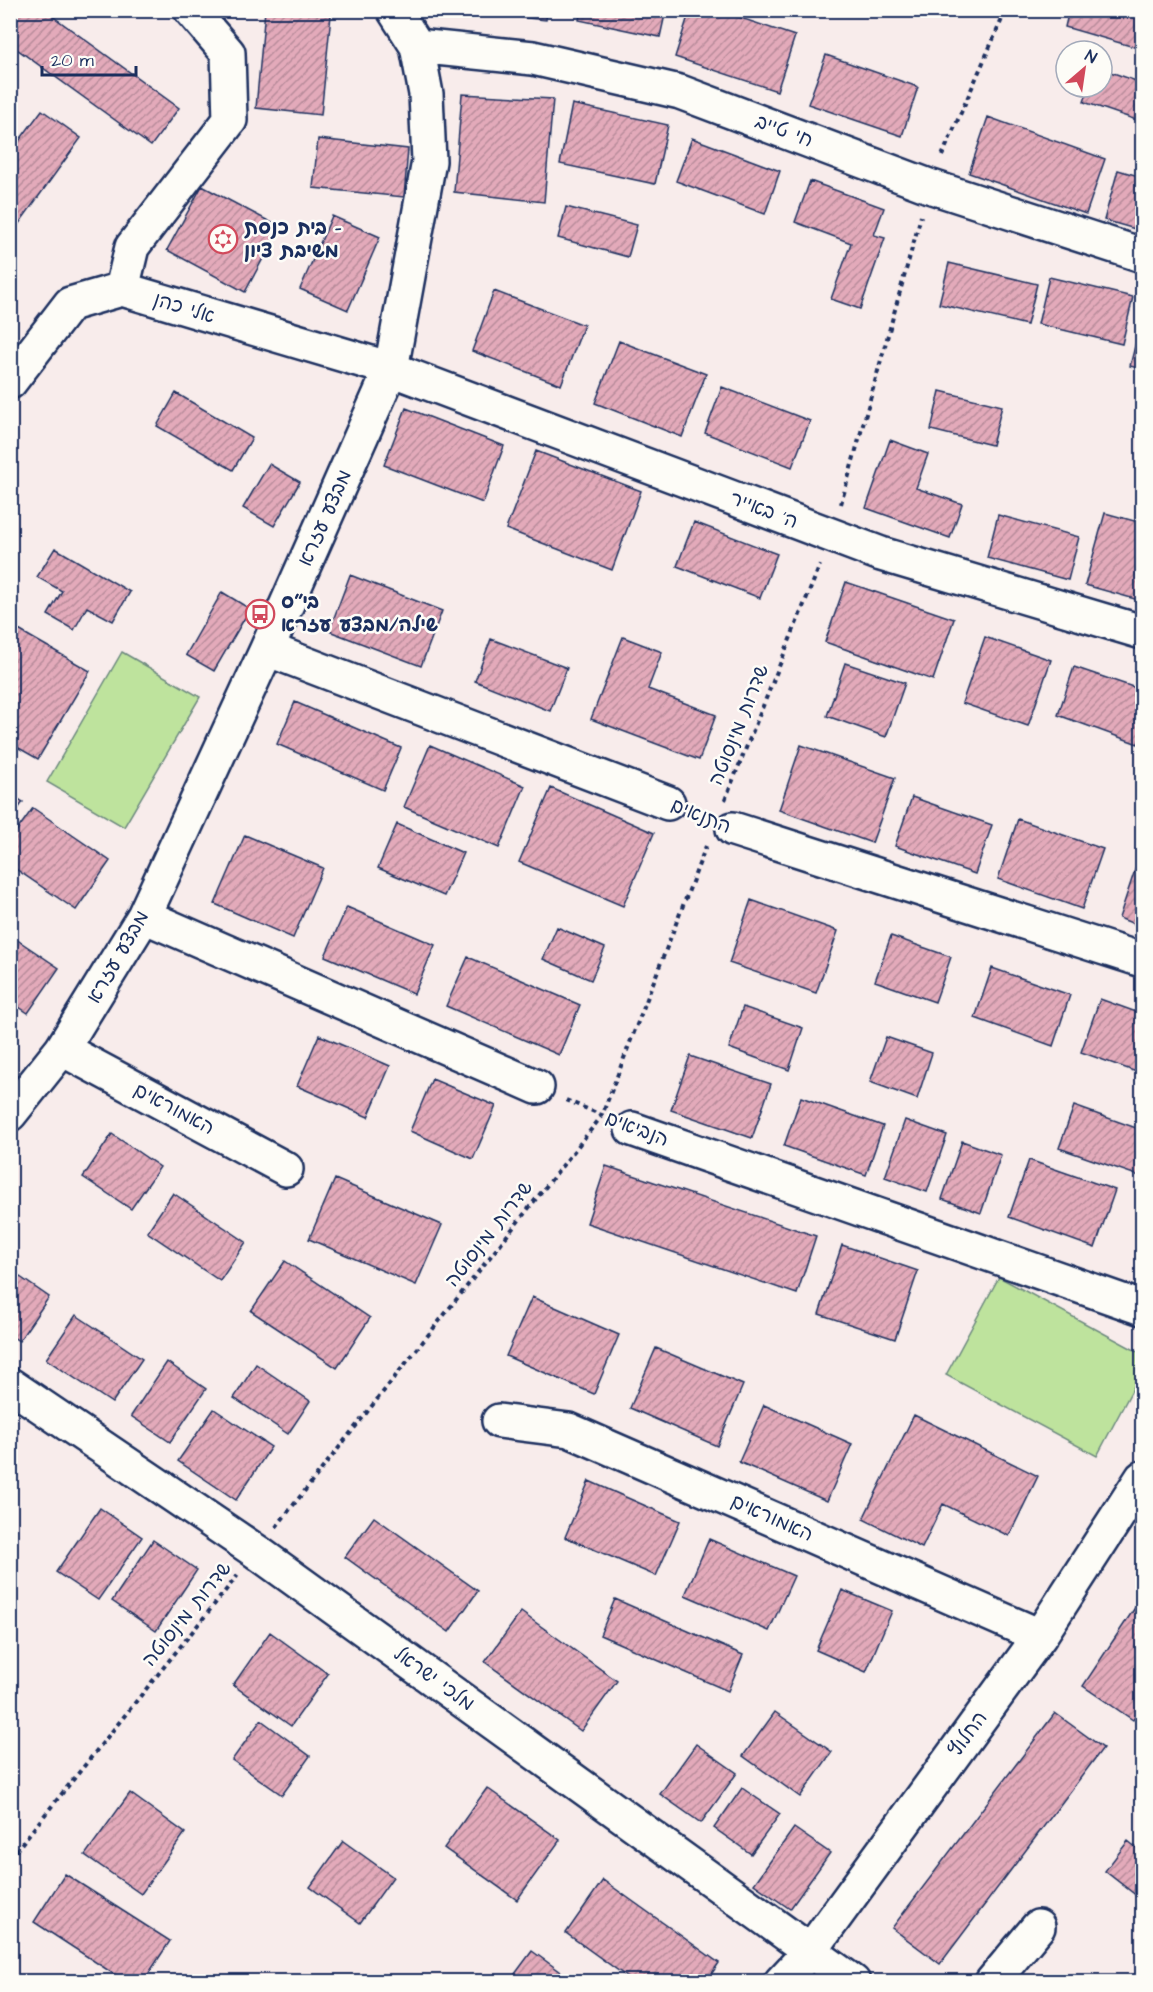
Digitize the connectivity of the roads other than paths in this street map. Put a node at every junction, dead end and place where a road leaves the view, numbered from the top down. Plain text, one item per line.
1 (190, 10) edge
2 (394, 10) edge
3 (417, 46) junction
4 (1143, 255) edge
5 (122, 289) junction
6 (391, 369) junction
7 (10, 382) edge
8 (1143, 632) edge
9 (267, 649) junction
10 (668, 803) dead end
11 (724, 826) road end
12 (144, 916) junction
13 (1143, 960) edge
14 (62, 1049) junction
15 (537, 1087) road end
16 (10, 1113) edge
17 (632, 1128) road end
18 (286, 1169) dead end
19 (1143, 1308) edge
20 (10, 1385) edge
21 (499, 1421) dead end
22 (1143, 1478) edge
23 (1040, 1636) junction
24 (1038, 1928) dead end
25 (811, 1950) junction
26 (781, 1982) edge
27 (853, 1982) edge
28 (992, 1982) edge

1 - 5 street
2 - 3 street, מבצע עזרא
3 - 4 street, חי טייב
3 - 6 street, מבצע עזרא
5 - 6 street, אלי כהן
5 - 7 street
6 - 8 street, ה' באייר
6 - 9 street, מבצע עזרא
9 - 10 street, התנאים
9 - 12 street, מבצע עזרא
11 - 13 street, התנאים
12 - 14 street, מבצע עזרא
12 - 15 street
14 - 16 street, מבצע עזרא
14 - 18 street, האמוראים
17 - 19 street, הנביאים
20 - 25 street, מלכי ישראל
21 - 23 street, האמוראים
22 - 23 street, החלוץ
23 - 25 street, החלוץ
24 - 28 street
25 - 26 street, החלוץ
25 - 27 street, מלכי ישראל

